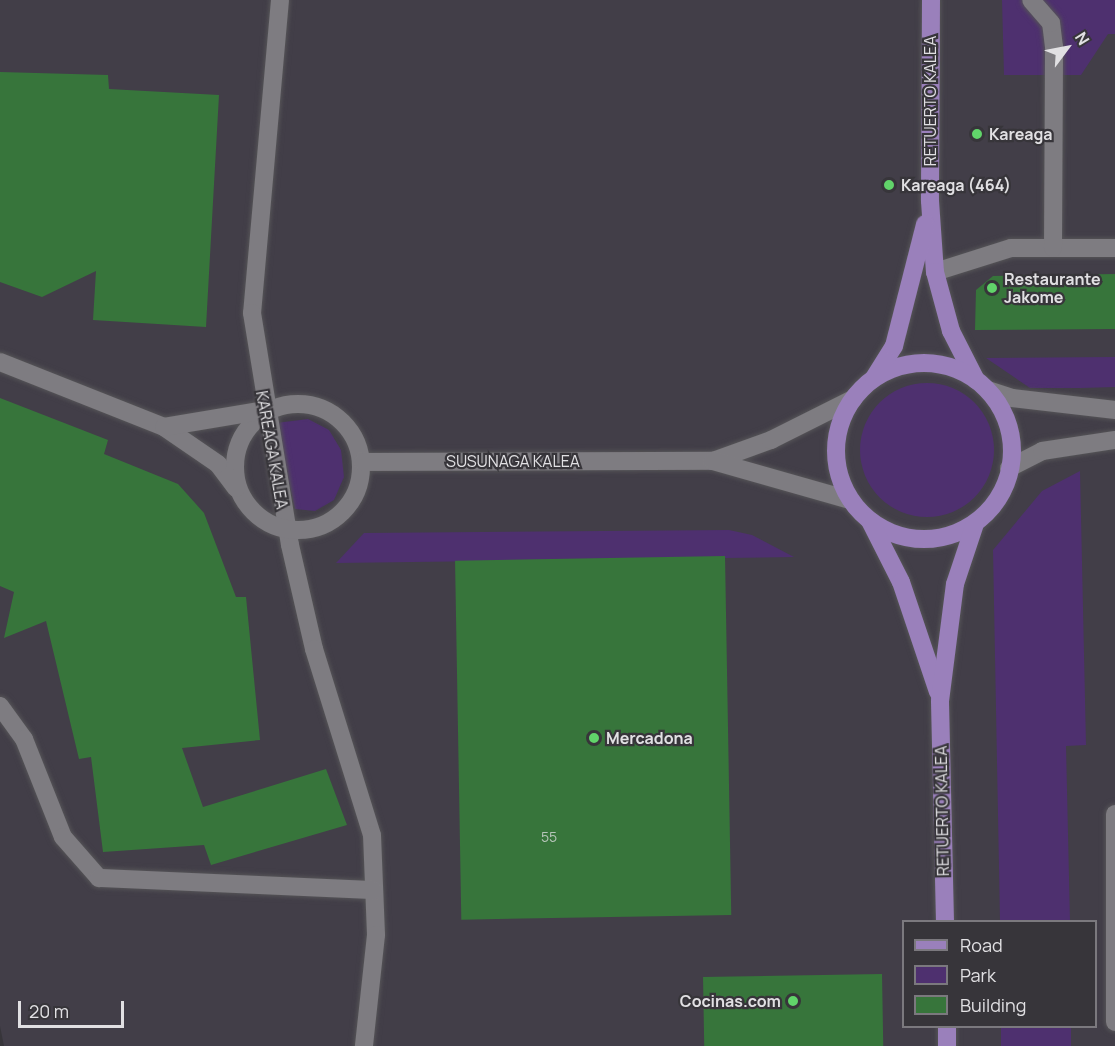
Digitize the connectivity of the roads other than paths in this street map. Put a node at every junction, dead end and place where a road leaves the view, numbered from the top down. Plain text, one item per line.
1 (280, 0) edge
2 (931, 0) edge
3 (1031, 0) edge
4 (930, 201) junction
5 (1053, 248) junction
6 (1115, 248) edge
7 (935, 272) junction
8 (0, 362) edge
9 (874, 378) junction
10 (982, 385) junction
11 (853, 399) junction
12 (266, 410) junction
13 (1115, 410) edge
14 (164, 427) junction
15 (1115, 440) edge
16 (713, 460) junction
17 (363, 462) junction
18 (1009, 468) junction
19 (240, 493) junction
20 (850, 500) junction
21 (870, 522) junction
22 (975, 524) junction
23 (286, 529) junction
24 (940, 701) junction
25 (0, 706) edge
26 (1115, 814) edge
27 (375, 890) junction
28 (945, 920) edge
29 (1115, 1022) edge
30 (946, 1028) edge
31 (364, 1046) edge
32 (947, 1046) edge

1 - 12 street, KAREAGA KALEA
2 - 4 main road, RETUERTO KALEA
3 - 5 street
4 - 7 main road, RETUERTO KALEA
4 - 9 main road, RETUERTO KALEA
5 - 6 street
5 - 7 street
7 - 10 main road, RETUERTO KALEA
8 - 14 street
9 - 10 main road
9 - 11 main road
10 - 13 street
10 - 18 main road
11 - 16 street
11 - 20 main road
12 - 14 street
12 - 17 street
12 - 19 street
12 - 23 street, KAREAGA KALEA
14 - 19 street
15 - 18 street
16 - 17 street, SUSUNAGA KALEA
16 - 20 street
17 - 23 street
18 - 22 main road
19 - 23 street
20 - 21 main road
21 - 22 main road
21 - 24 main road, RETUERTO KALEA
22 - 24 main road, RETUERTO KALEA
23 - 27 street, KAREAGA KALEA
24 - 28 main road, RETUERTO KALEA
25 - 27 street
26 - 29 street
27 - 31 street, KAREAGA KALEA
30 - 32 main road

